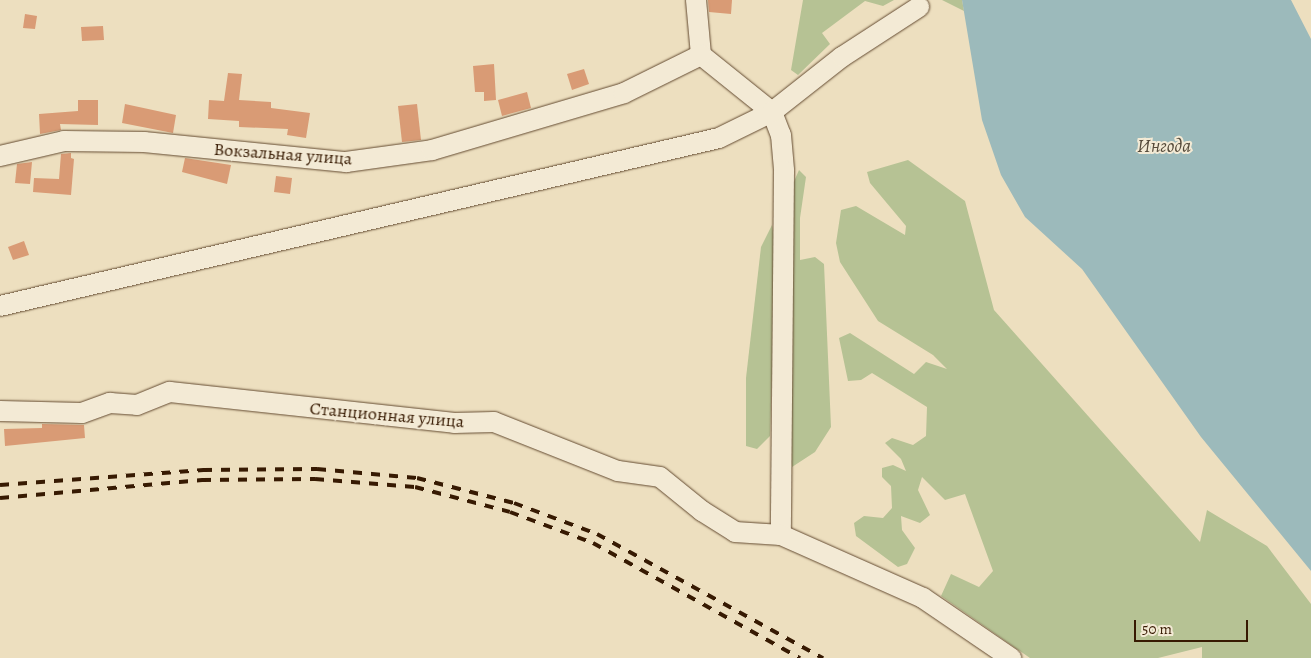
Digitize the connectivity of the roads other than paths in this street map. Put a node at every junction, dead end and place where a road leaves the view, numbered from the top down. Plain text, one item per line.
1 (696, 0) edge
2 (919, 7) dead end
3 (701, 55) junction
4 (772, 112) junction
5 (0, 156) edge
6 (0, 306) edge
7 (0, 411) edge
8 (781, 535) junction
9 (1011, 658) edge

1 - 3 street
2 - 4 street
3 - 4 street
3 - 5 street, Вокзальная улица
4 - 6 street
4 - 8 street
7 - 8 street, Станционная улица
8 - 9 street

